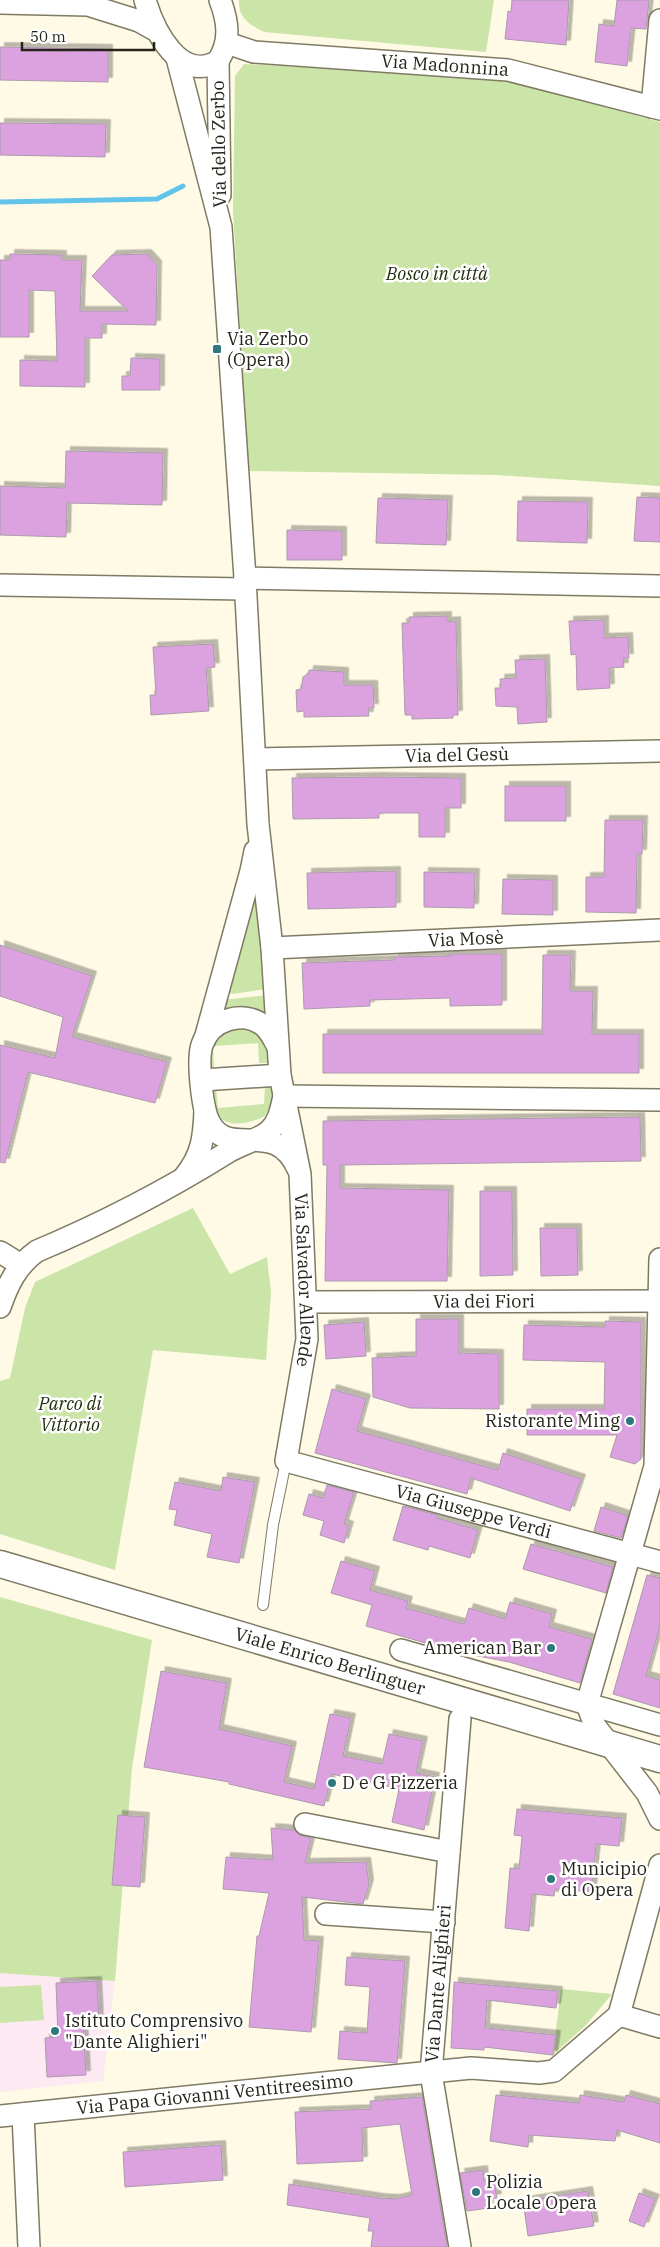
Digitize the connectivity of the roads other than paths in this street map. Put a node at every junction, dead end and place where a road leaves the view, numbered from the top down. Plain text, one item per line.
1 (145, 0) edge
2 (221, 1) edge
3 (0, 3) edge
4 (96, 3) edge
5 (660, 20) edge
6 (157, 31) junction
7 (222, 52) junction
8 (177, 58) junction
9 (656, 108) edge
10 (221, 227) junction
11 (0, 584) edge
12 (245, 584) junction
13 (660, 586) edge
14 (660, 751) edge
15 (255, 759) junction
16 (258, 824) junction
17 (660, 930) edge
18 (272, 948) junction
19 (205, 1039) junction
20 (277, 1045) junction
21 (280, 1075) junction
22 (202, 1080) junction
23 (284, 1096) junction
24 (660, 1100) edge
25 (205, 1109) junction
26 (249, 1140) junction
27 (300, 1174) junction
28 (181, 1181) junction
29 (0, 1252) edge
30 (660, 1259) edge
31 (21, 1264) junction
32 (660, 1301) edge
33 (306, 1302) junction
34 (0, 1307) edge
35 (286, 1461) junction
36 (631, 1554) junction
37 (660, 1562) edge
38 (0, 1564) edge
39 (263, 1605) dead end
40 (401, 1650) dead end
41 (587, 1704) junction
42 (460, 1719) dead end
43 (546, 1726) junction
44 (660, 1726) edge
45 (611, 1745) junction
46 (660, 1759) edge
47 (660, 1819) edge
48 (305, 1824) dead end
49 (450, 1852) junction
50 (660, 1865) edge
51 (326, 1914) dead end
52 (444, 1922) junction
53 (619, 2015) junction
54 (660, 2027) edge
55 (431, 2073) junction
56 (23, 2114) junction
57 (0, 2116) edge
58 (29, 2247) edge
59 (460, 2247) edge

1 - 6 street
2 - 7 street, Via dello Zerbo
3 - 4 street
4 - 6 street
5 - 9 street
6 - 8 street
7 - 8 street, Via dello Zerbo
7 - 9 street, Via Madonnina
7 - 10 street, Via dello Zerbo
8 - 10 street
10 - 12 street
11 - 12 street
12 - 13 street
12 - 15 street
14 - 15 street, Via del Gesù
15 - 16 street
16 - 18 street, Via Salvador Allende
16 - 19 street
17 - 18 street, Via Mosè
18 - 20 street, Via Salvador Allende
19 - 20 street
19 - 22 street
20 - 21 street, Via Salvador Allende
21 - 22 street
21 - 23 street, Via Salvador Allende
22 - 25 street
23 - 24 street
23 - 26 street
23 - 27 street, Via Salvador Allende
25 - 26 street
25 - 28 street
26 - 27 street
26 - 28 street
27 - 33 street, Via Salvador Allende
28 - 31 street
29 - 31 street
30 - 32 street
31 - 34 street
32 - 33 street, Via dei Fiori
32 - 36 street
33 - 35 street, Via Salvador Allende
35 - 36 street, Via Giuseppe Verdi
35 - 39 lane, Via Salvador Allende
36 - 37 street, Via Giuseppe Verdi
36 - 41 street
38 - 43 street, Viale Enrico Berlinguer
40 - 41 street
41 - 43 street
41 - 44 street
41 - 45 street
42 - 49 street, Via Dante Alighieri
43 - 45 street, Viale Enrico Berlinguer
45 - 46 street, Viale Enrico Berlinguer
45 - 47 street
48 - 49 street
49 - 52 street, Via Dante Alighieri
50 - 53 street
51 - 52 street
52 - 55 street, Via Dante Alighieri
53 - 54 street
53 - 55 street, Via Papa Giovanni Ventitreesimo
55 - 56 street, Via Papa Giovanni Ventitreesimo
55 - 59 street, Via Dante Alighieri
56 - 57 street, Via Papa Giovanni Ventitreesimo
56 - 58 street

